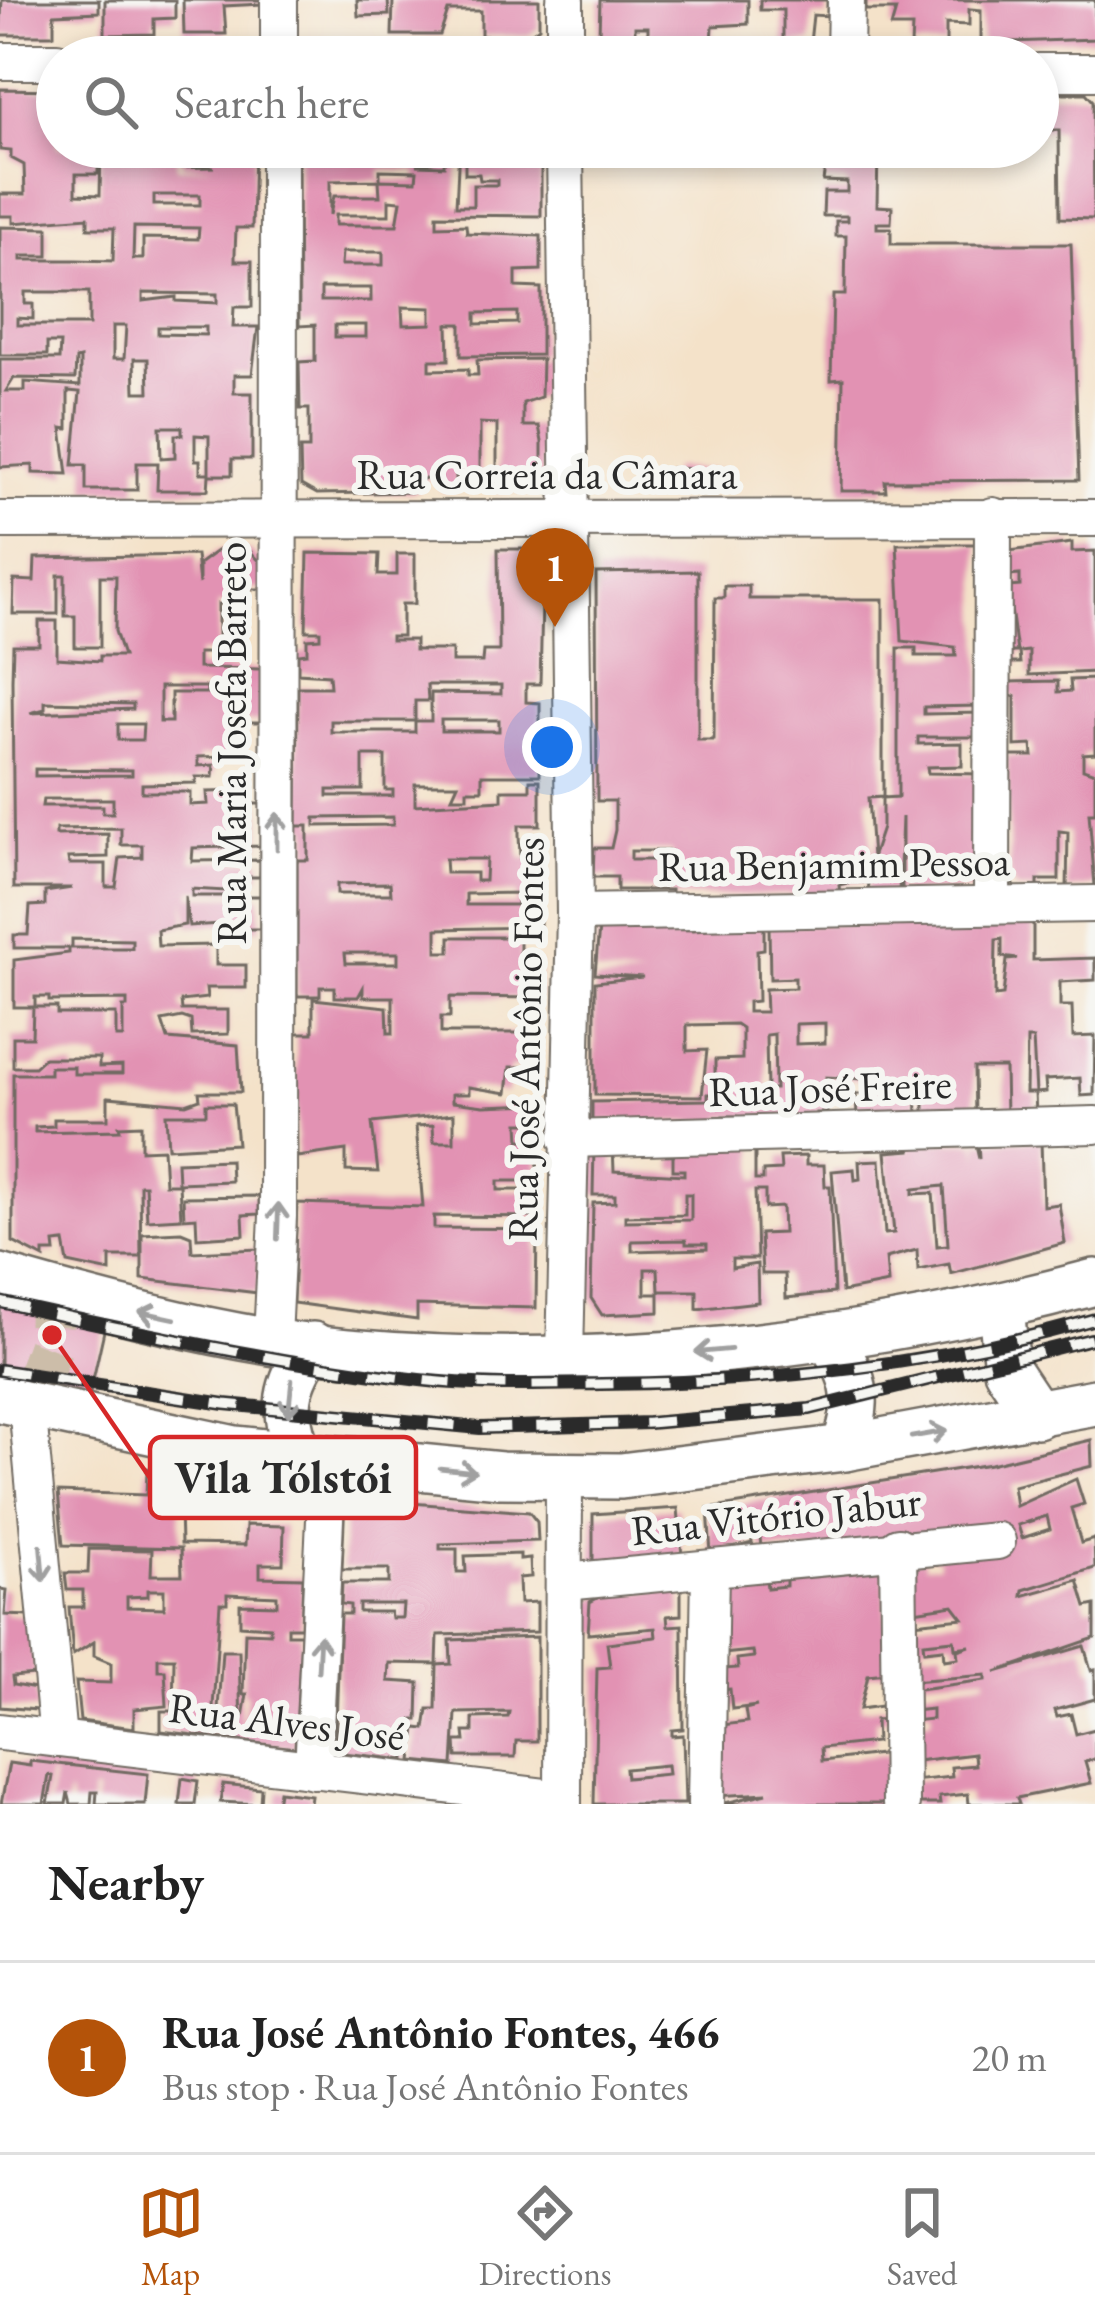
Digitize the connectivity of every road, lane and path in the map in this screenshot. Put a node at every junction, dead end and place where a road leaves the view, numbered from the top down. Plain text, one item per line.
1 (279, 0) edge
2 (565, 0) edge
3 (846, 0) edge
4 (279, 36) edge
5 (565, 36) edge
6 (845, 36) edge
7 (0, 61) edge
8 (36, 61) edge
9 (1059, 72) edge
10 (1095, 72) edge
11 (279, 168) edge
12 (565, 168) edge
13 (993, 516) junction
14 (1095, 518) edge
15 (566, 519) junction
16 (0, 520) edge
17 (275, 520) junction
18 (1095, 904) edge
19 (992, 905) junction
20 (575, 913) junction
21 (1095, 1125) edge
22 (567, 1139) junction
23 (0, 1277) edge
24 (1095, 1282) edge
25 (1000, 1307) junction
26 (830, 1340) junction
27 (292, 1342) junction
28 (566, 1357) junction
29 (20, 1398) edge
30 (1095, 1402) edge
31 (1037, 1415) junction
32 (844, 1448) junction
33 (314, 1455) junction
34 (564, 1475) junction
35 (997, 1540) dead end
36 (898, 1546) junction
37 (710, 1569) junction
38 (565, 1582) junction
39 (0, 1732) edge
40 (58, 1739) junction
41 (313, 1770) junction
42 (563, 1802) edge
43 (706, 1804) edge
44 (901, 1804) edge

1 - 4 street
2 - 5 street
3 - 6 street
7 - 8 street
9 - 10 street
11 - 17 street, Rua Maria Josefa Barreto
12 - 15 street, Rua José Antônio Fontes
13 - 14 street, Rua Correia da Câmara
13 - 15 street, Rua Correia da Câmara
13 - 19 street
15 - 17 street, Rua Correia da Câmara
15 - 20 street, Rua José Antônio Fontes
16 - 17 street, Rua Correia da Câmara
27 -> 17 street, Rua Maria Josefa Barreto
18 - 19 street, Rua Benjamim Pessoa
19 - 20 street, Rua Benjamim Pessoa
20 - 22 street, Rua José Antônio Fontes
21 - 22 street, Rua José Freire
22 - 28 street, Rua José Antônio Fontes
27 -> 23 main road
24 - 25 main road
25 - 26 main road
25 - 31 main road
26 -> 28 main road
26 - 32 main road
27 - 28 main road
27 -> 33 main road
29 - 33 main road
29 -> 40 street
30 - 31 main road
32 -> 31 main road
32 - 34 main road
33 -> 34 main road
41 -> 33 street
34 - 38 street
35 - 36 street, Rua Vitório Jabur
36 - 37 street, Rua Vitório Jabur
36 - 44 street
37 - 38 street, Rua Vitório Jabur
37 - 43 street
38 - 42 street
39 - 40 street, Rua Alves José
40 - 41 street, Rua Alves José
41 - 42 street, Rua Alves José

